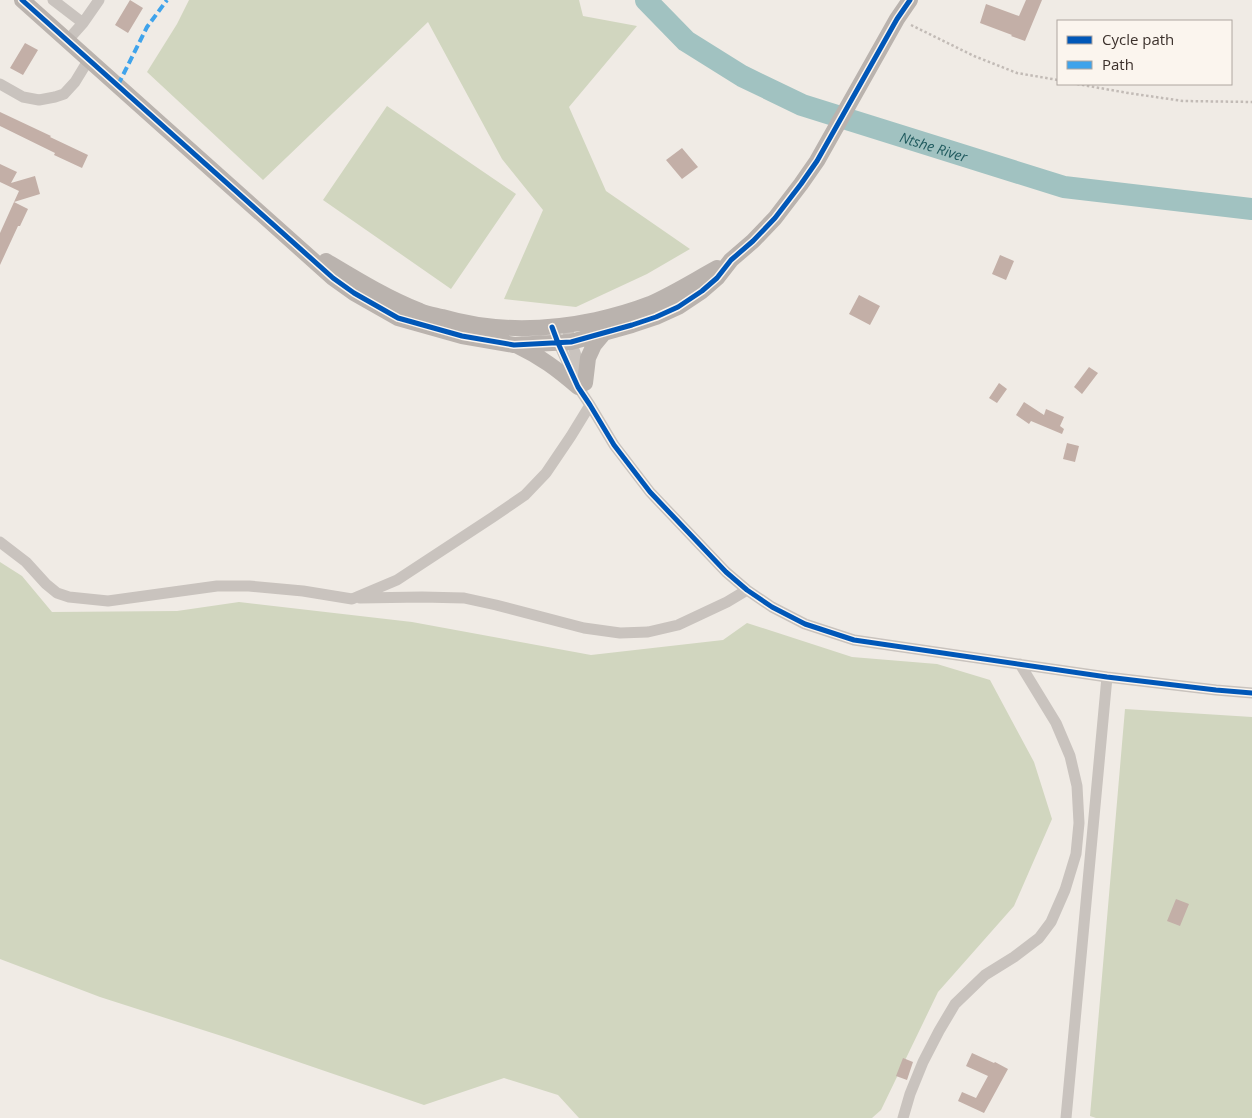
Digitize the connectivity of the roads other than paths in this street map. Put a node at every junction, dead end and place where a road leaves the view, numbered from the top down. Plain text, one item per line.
1 (22, 0) edge
2 (53, 0) edge
3 (99, 0) edge
4 (910, 0) edge
5 (83, 23) junction
6 (67, 41) junction
7 (89, 60) junction
8 (0, 84) edge
9 (292, 241) junction
10 (731, 260) junction
11 (559, 326) junction
12 (604, 333) junction
13 (564, 343) junction
14 (514, 344) junction
15 (585, 394) junction
16 (0, 542) edge
17 (747, 590) junction
18 (352, 599) junction
19 (1020, 664) junction
20 (1108, 676) junction
21 (1252, 693) edge
22 (903, 1118) edge
23 (1066, 1118) edge

1 - 6 street
2 - 5 street
3 - 5 street
4 - 10 street
5 - 6 street
6 - 7 street
7 - 8 street
7 - 9 street
9 - 11 street
9 - 14 street
10 - 11 street
10 - 12 street
11 - 13 street
12 - 13 street
12 - 15 street
13 - 14 street
13 - 15 street
14 - 15 street
15 - 17 street
15 - 18 street
16 - 18 street
17 - 18 street
17 - 19 street
19 - 20 street
19 - 22 street
20 - 21 street
20 - 23 street

